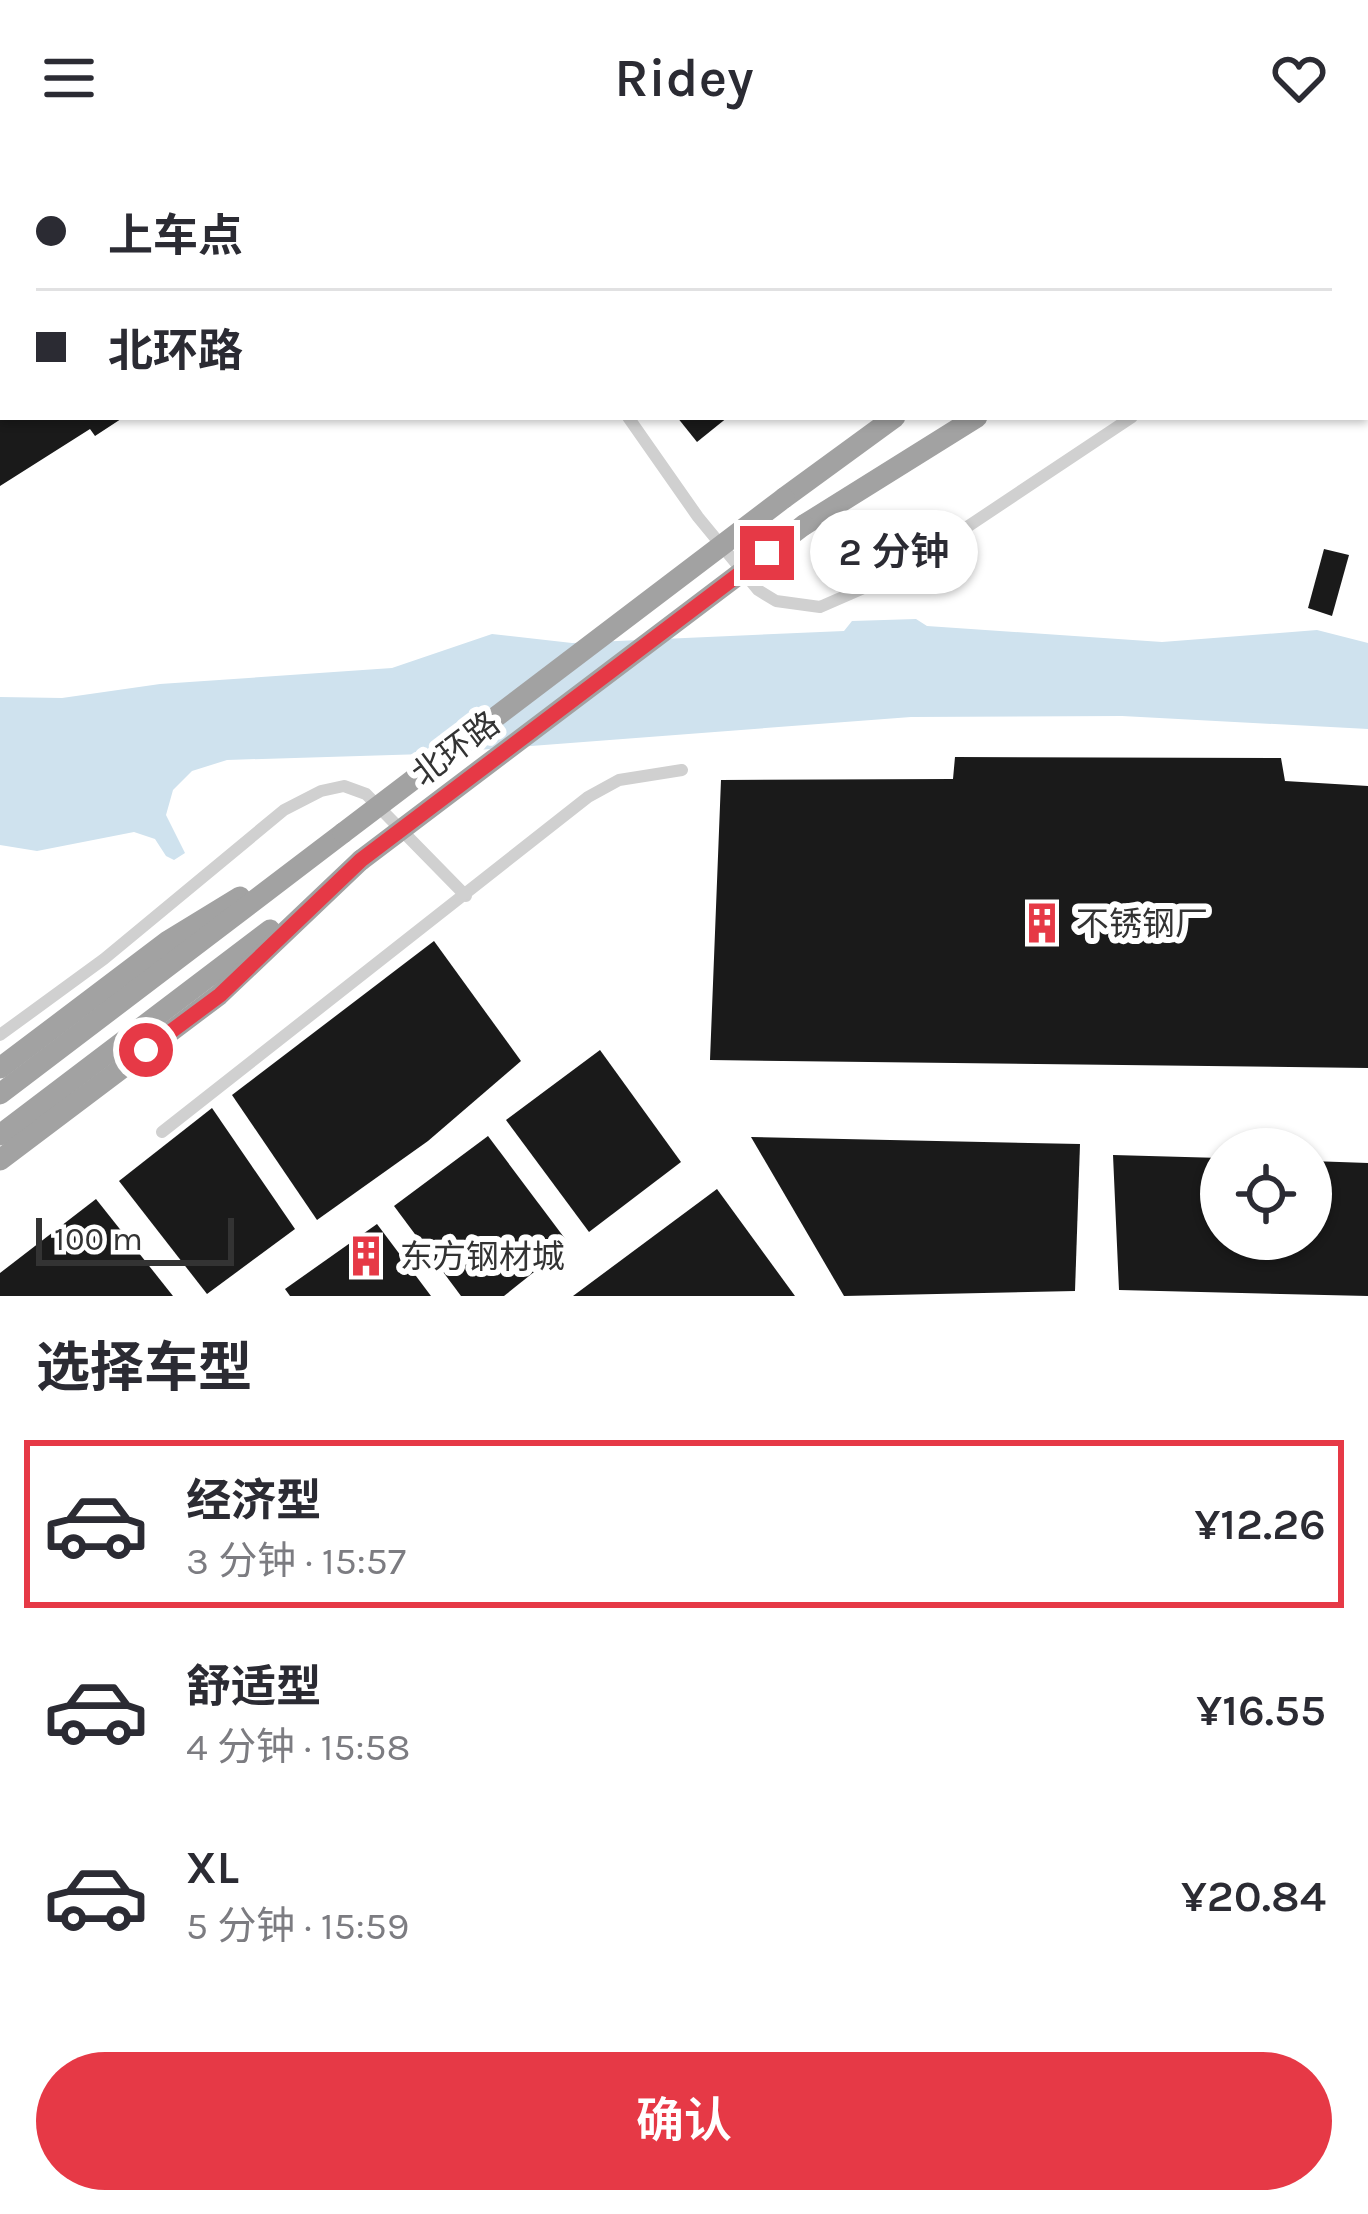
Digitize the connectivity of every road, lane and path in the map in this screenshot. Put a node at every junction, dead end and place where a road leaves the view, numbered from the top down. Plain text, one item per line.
1 (630, 420) edge
2 (876, 420) edge
3 (891, 420) edge
4 (948, 420) edge
5 (971, 420) edge
6 (1128, 420) edge
7 (784, 498) junction
8 (803, 525) junction
9 (682, 770) dead end
10 (343, 833) junction
11 (361, 860) junction
12 (466, 896) junction
13 (0, 1035) edge
14 (0, 1068) edge
15 (0, 1094) edge
16 (162, 1132) dead end
17 (0, 1135) edge
18 (0, 1160) edge

1 - 6 street
2 - 7 highway
3 - 7 highway, 北环路
4 - 8 highway, 北环路
5 - 8 highway
7 - 10 highway, 北环路, bridge
8 - 11 highway, 北环路, bridge
9 - 12 street
10 - 14 highway
10 - 15 highway, 北环路
11 - 17 highway, 北环路
11 - 18 highway
12 - 13 street
12 - 16 street

